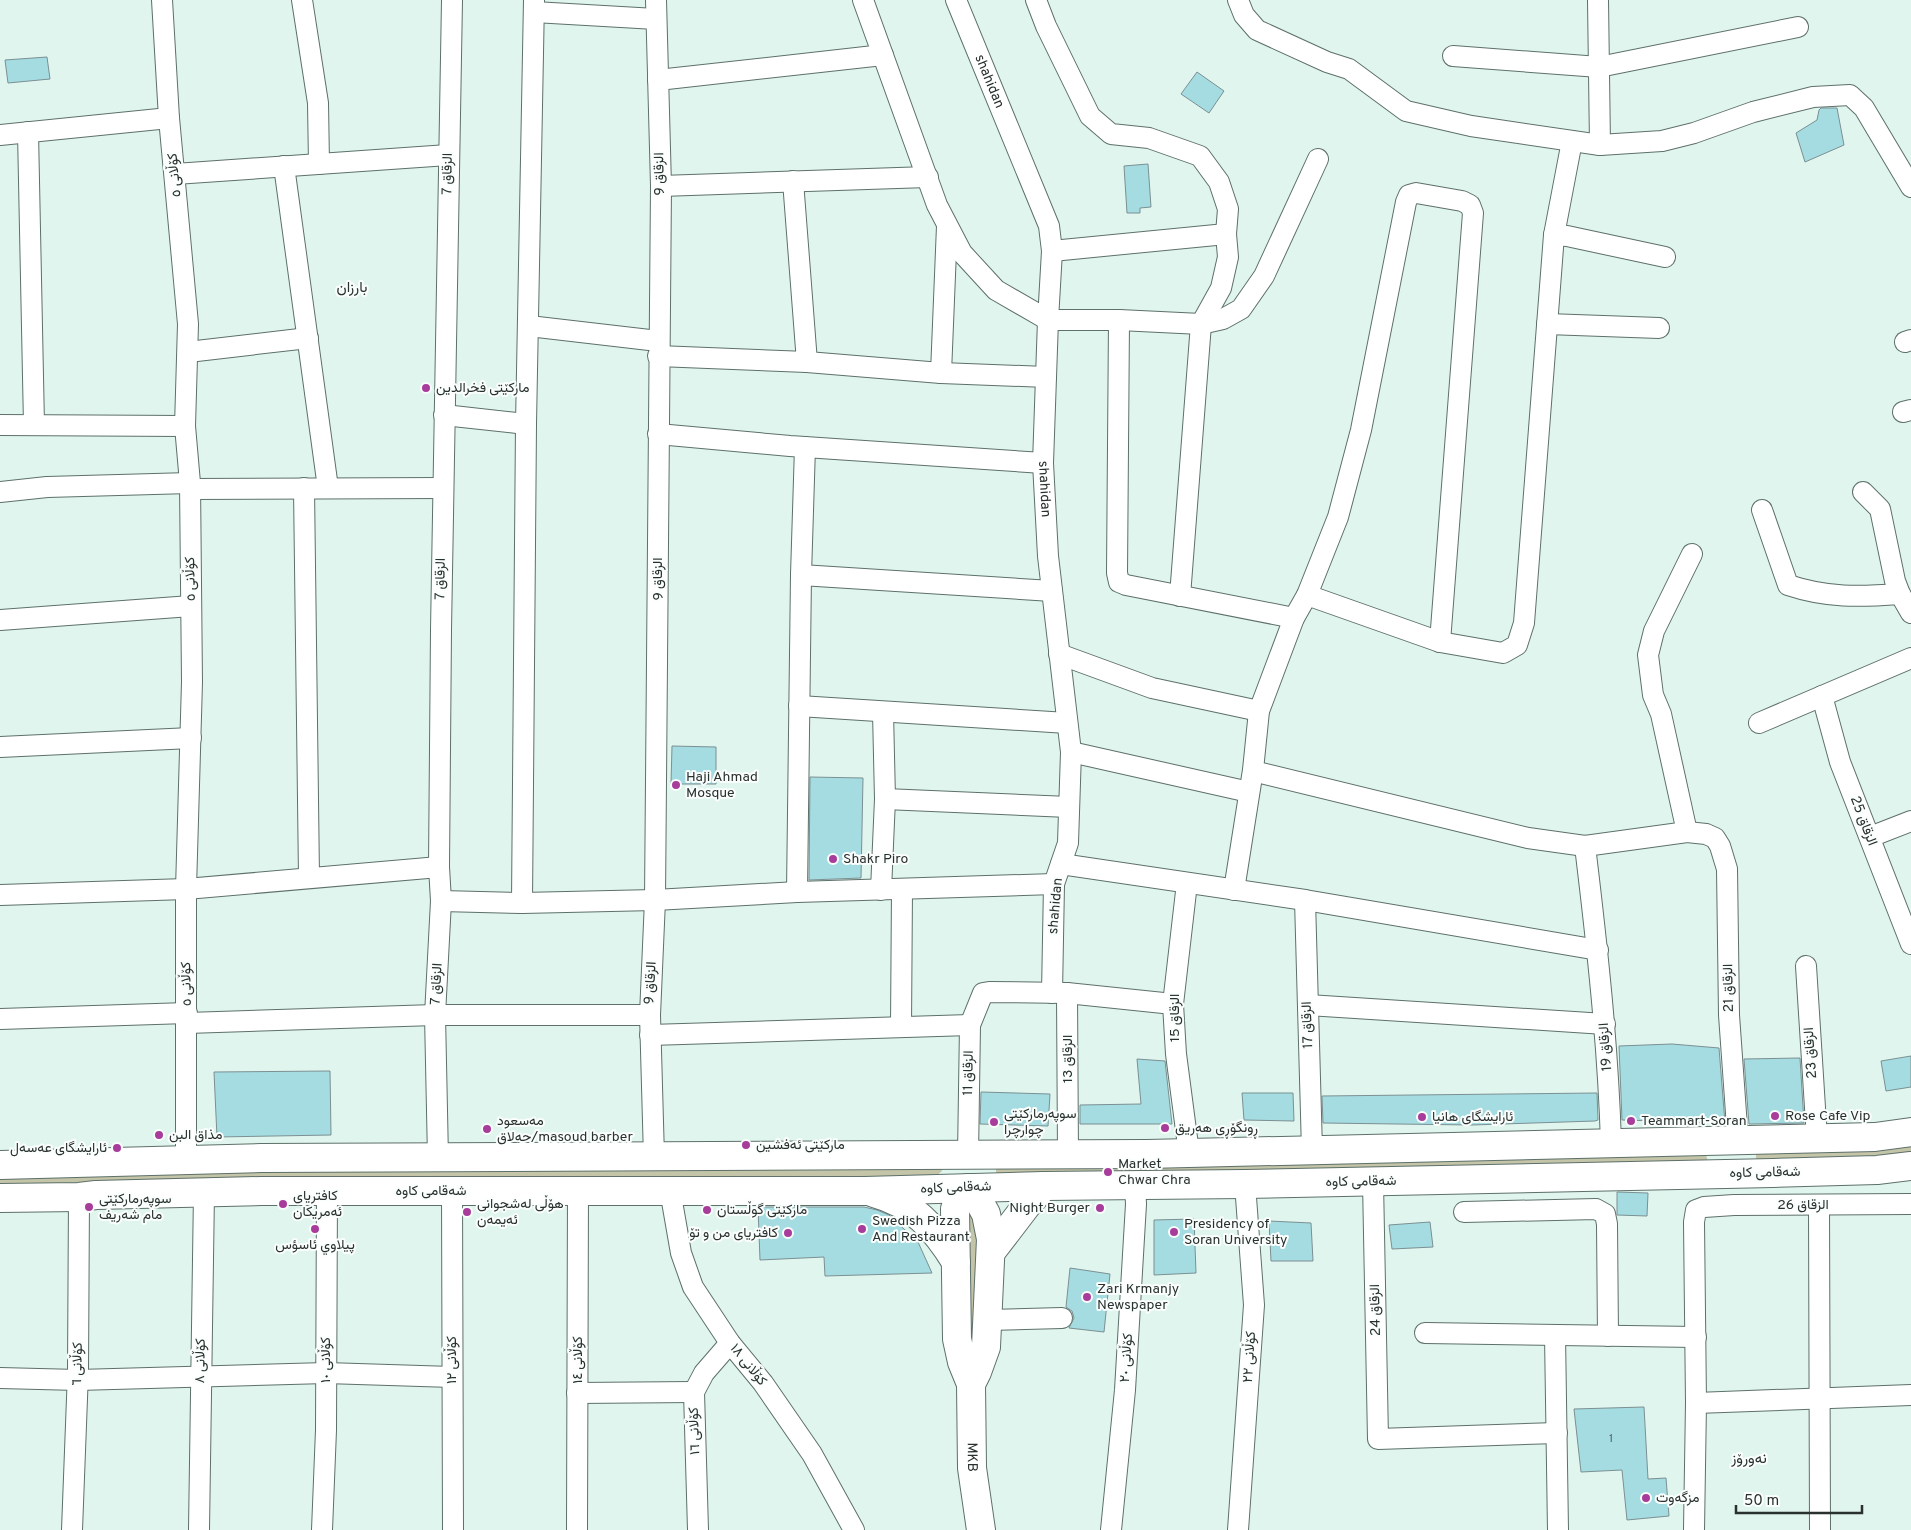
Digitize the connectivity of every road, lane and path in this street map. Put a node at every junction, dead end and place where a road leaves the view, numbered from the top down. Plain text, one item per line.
1 (162, 0) edge
2 (302, 0) edge
3 (452, 0) edge
4 (863, 0) edge
5 (956, 0) edge
6 (1036, 0) edge
7 (1238, 0) edge
8 (1598, 0) edge
9 (534, 6) edge
10 (656, 9) edge
11 (1798, 27) dead end
12 (883, 55) junction
13 (1454, 56) dead end
14 (1599, 66) junction
15 (658, 80) junction
16 (169, 118) junction
17 (28, 132) junction
18 (0, 134) edge
19 (1572, 141) junction
20 (1600, 145) junction
21 (448, 155) junction
22 (1318, 159) dead end
23 (319, 164) junction
24 (284, 166) junction
25 (175, 174) junction
26 (928, 177) junction
27 (793, 181) junction
28 (661, 186) junction
29 (1911, 187) edge
30 (947, 224) junction
31 (1226, 234) junction
32 (1554, 235) junction
33 (1052, 251) junction
34 (1665, 257) dead end
35 (1048, 320) junction
36 (1119, 320) junction
37 (1202, 324) junction
38 (1547, 324) junction
39 (528, 326) junction
40 (1659, 328) dead end
41 (308, 338) junction
42 (658, 348) junction
43 (188, 352) junction
44 (807, 362) junction
45 (941, 373) junction
46 (1046, 376) junction
47 (444, 415) junction
48 (526, 424) junction
49 (0, 425) edge
50 (34, 425) junction
51 (185, 426) junction
52 (658, 434) junction
53 (805, 447) junction
54 (1043, 463) junction
55 (190, 486) junction
56 (304, 488) junction
57 (328, 488) junction
58 (443, 488) junction
59 (0, 492) edge
60 (1863, 492) dead end
61 (1762, 510) dead end
62 (1692, 554) dead end
63 (802, 576) junction
64 (1052, 591) junction
65 (1900, 594) junction
66 (1307, 595) junction
67 (1180, 596) junction
68 (191, 606) junction
69 (1911, 613) edge
70 (1294, 618) junction
71 (0, 620) edge
72 (1440, 642) junction
73 (1059, 654) junction
74 (1911, 658) edge
75 (1822, 696) junction
76 (799, 706) junction
77 (1259, 711) junction
78 (883, 712) junction
79 (1067, 723) junction
80 (1759, 723) dead end
81 (191, 738) junction
82 (0, 748) edge
83 (1070, 752) junction
84 (1253, 771) junction
85 (1250, 792) junction
86 (886, 799) junction
87 (1069, 807) junction
88 (1911, 821) edge
89 (1686, 832) junction
90 (1870, 837) junction
91 (1585, 846) junction
92 (1060, 864) junction
93 (440, 867) junction
94 (309, 877) junction
95 (1187, 883) junction
96 (1054, 884) junction
97 (186, 889) junction
98 (902, 889) junction
99 (881, 890) junction
100 (1234, 890) junction
101 (797, 892) junction
102 (0, 895) edge
103 (655, 900) junction
104 (1305, 900) junction
105 (441, 901) junction
106 (522, 903) junction
107 (1911, 944) edge
108 (1598, 950) junction
109 (1806, 966) dead end
110 (1059, 993) junction
111 (1173, 1004) junction
112 (1308, 1005) junction
113 (435, 1015) junction
114 (187, 1018) junction
115 (0, 1019) edge
116 (1605, 1024) junction
117 (650, 1025) junction
118 (970, 1025) junction
119 (901, 1027) junction
120 (1911, 1132) edge
121 (1817, 1139) junction
122 (1731, 1141) junction
123 (1612, 1143) junction
124 (1312, 1150) junction
125 (1189, 1153) junction
126 (1068, 1155) junction
127 (968, 1156) junction
128 (654, 1157) junction
129 (438, 1158) junction
130 (186, 1160) junction
131 (0, 1164) edge
132 (1911, 1166) edge
133 (1724, 1174) junction
134 (1373, 1182) junction
135 (1245, 1184) junction
136 (1135, 1185) junction
137 (1044, 1186) junction
138 (968, 1188) junction
139 (452, 1190) junction
140 (578, 1190) junction
141 (670, 1190) junction
142 (327, 1191) junction
143 (865, 1191) junction
144 (204, 1192) junction
145 (79, 1197) junction
146 (0, 1198) edge
147 (1911, 1204) edge
148 (1819, 1205) junction
149 (1724, 1206) junction
150 (1464, 1212) dead end
151 (991, 1252) junction
152 (956, 1262) junction
153 (1062, 1318) dead end
154 (988, 1320) junction
155 (1425, 1333) dead end
156 (1555, 1335) junction
157 (1608, 1336) junction
158 (1696, 1337) junction
159 (730, 1343) junction
160 (326, 1373) junction
161 (201, 1376) junction
162 (452, 1377) junction
163 (0, 1378) edge
164 (78, 1380) junction
165 (971, 1384) junction
166 (694, 1392) junction
167 (577, 1393) junction
168 (1911, 1395) edge
169 (1820, 1397) junction
170 (1696, 1403) junction
171 (1557, 1433) junction
172 (72, 1530) edge
173 (199, 1530) edge
174 (322, 1530) edge
175 (452, 1530) edge
176 (577, 1530) edge
177 (698, 1530) edge
178 (854, 1530) edge
179 (981, 1530) edge
180 (1111, 1530) edge
181 (1238, 1530) edge
182 (1558, 1530) edge
183 (1694, 1530) edge
184 (1820, 1530) edge

1 - 16 street, کۆڵانی ٥
2 - 23 street
3 - 21 street, الزقاق 7
4 - 12 street
5 - 33 street, shahidan
6 - 31 street
7 - 19 street
8 - 14 street
9 - 10 street
9 - 39 street
10 - 15 street, الزقاق 9
11 - 14 street
12 - 15 street
12 - 26 street
13 - 14 street
14 - 20 street
15 - 28 street, الزقاق 9
16 - 17 street
16 - 25 street, کۆڵانی ٥
17 - 18 street
17 - 50 street
19 - 20 street
19 - 32 street
20 - 29 street
21 - 23 street
21 - 47 street, الزقاق 7
22 - 37 street
23 - 24 street
24 - 25 street
24 - 41 street
25 - 43 street, کۆڵانی ٥
26 - 27 street
26 - 30 street
27 - 28 street
27 - 44 street
28 - 42 street, الزقاق 9
30 - 35 street
30 - 45 street
31 - 33 street
31 - 37 street
32 - 34 street
32 - 38 street
33 - 35 street, shahidan
35 - 36 street
35 - 46 street, shahidan
36 - 37 street
36 - 67 street
37 - 67 street
38 - 40 street
38 - 72 street
39 - 42 street
39 - 48 street
41 - 43 street
41 - 57 street
42 - 44 street
42 - 52 street, الزقاق 9
43 - 51 street, کۆڵانی ٥
44 - 45 street
45 - 46 street
46 - 54 street, shahidan
47 - 48 street
47 - 58 street, الزقاق 7
48 - 106 street
49 - 50 street
50 - 51 street
51 - 55 street, کۆڵانی ٥
52 - 53 street
52 - 103 street, الزقاق 9
53 - 54 street
53 - 63 street
54 - 64 street, shahidan
55 - 56 street
55 - 59 street
55 - 68 street, کۆڵانی ٥
56 - 57 street
56 - 94 street
57 - 58 street
58 - 93 street, الزقاق 7
60 - 65 street
61 - 65 street
62 - 89 street
63 - 64 street
63 - 76 street
64 - 73 street, shahidan
65 - 69 street
66 - 70 street
66 - 72 street
66 - 72 street
67 - 70 street
68 - 71 street
68 - 81 street, کۆڵانی ٥
70 - 77 street
73 - 77 street
73 - 79 street, shahidan
74 - 75 street
75 - 80 street
75 - 90 street, الزقاق 25
76 - 78 street
76 - 101 street
77 - 84 street
78 - 79 street
78 - 86 street
79 - 83 street, shahidan
81 - 82 street
81 - 97 street, کۆڵانی ٥
83 - 85 street
83 - 87 street, shahidan
84 - 85 street
84 - 91 street
85 - 100 street
86 - 87 street
86 - 99 street
87 - 92 street, shahidan
88 - 90 street
89 - 91 street
89 - 122 street, الزقاق 21
90 - 107 street, الزقاق 25
91 - 108 street, الزقاق 19
92 - 95 street
92 - 96 street, shahidan
93 - 94 street
93 - 105 street, الزقاق 7
94 - 97 street
95 - 100 street
95 - 111 street, الزقاق 15
96 - 98 street
96 - 110 street, shahidan
97 - 102 street
97 - 114 street, کۆڵانی ٥
98 - 99 street
98 - 119 street
99 - 101 street
100 - 104 street
101 - 103 street
103 - 106 street
103 - 117 street, الزقاق 9
104 - 108 street
104 - 112 street, الزقاق 17
105 - 106 street
105 - 113 street, الزقاق 7
108 - 116 street, الزقاق 19
109 - 121 street, الزقاق 23
110 - 111 street
110 - 118 street, الزقاق 11
110 - 126 street, الزقاق 13
111 - 125 street, الزقاق 15
112 - 116 street
112 - 124 street, الزقاق 17
113 - 114 street
113 - 117 street
113 - 129 street, الزقاق 7
114 - 115 street
114 - 130 street, کۆڵانی ٥
116 - 123 street, الزقاق 19
117 - 119 street
117 - 128 street, الزقاق 9
118 - 119 street
118 - 127 street, الزقاق 11
120 - 121 main road
121 - 122 main road
122 - 123 main road
122 - 133 main road
123 - 124 main road
124 - 125 main road
125 - 126 main road
126 - 127 main road
127 - 128 main road
127 - 138 main road
128 - 129 main road
129 - 130 main road
130 - 131 main road
132 - 133 main road, شەقامی کاوە
133 - 134 main road, شەقامی کاوە
133 - 149 street
134 - 135 main road, شەقامی کاوە
134 - 171 street, الزقاق 24
135 - 136 main road, شەقامی کاوە
135 - 181 street, کۆڵانی ٢٢
136 - 137 main road, شەقامی کاوە
136 - 180 street, کۆڵانی ٢٠
137 - 138 main road, شەقامی کاوە
137 - 151 main road
138 - 143 main road, شەقامی کاوە
138 - 151 main road
138 - 152 main road
139 - 140 main road, شەقامی کاوە
139 - 142 main road, شەقامی کاوە
139 - 162 street, کۆڵانی ١٢
140 - 141 main road, شەقامی کاوە
140 - 167 street, کۆڵانی ١٤
141 - 143 main road, شەقامی کاوە
141 - 159 street, کۆڵانی ١٨
142 - 144 main road, شەقامی کاوە
142 - 160 street, کۆڵانی ١٠
143 - 152 main road
144 - 145 main road, شەقامی کاوە
144 - 161 street, کۆڵانی ٨
145 - 146 main road, شەقامی کاوە
145 - 164 street, کۆڵانی ٦
147 - 148 street, الزقاق 26
148 - 149 street, الزقاق 26
148 - 169 street
149 - 158 street, الزقاق 26
150 - 157 street
151 - 154 main road
152 - 165 main road
153 - 154 street
154 - 165 main road
155 - 156 street
156 - 157 street
156 - 171 street
157 - 158 street
158 - 170 street
159 - 166 street, کۆڵانی ١٦
159 - 178 street, کۆڵانی ١٨
160 - 161 street
160 - 162 street
160 - 174 street, کۆڵانی ١٠
161 - 164 street
161 - 173 street, کۆڵانی ٨
162 - 175 street, کۆڵانی ١٢
163 - 164 street
164 - 172 street, کۆڵانی ٦
165 - 179 main road, MKB
166 - 167 street
166 - 177 street, کۆڵانی ١٦
167 - 176 street, کۆڵانی ١٤
168 - 169 street
169 - 170 street
169 - 184 street
170 - 183 street
171 - 182 street

